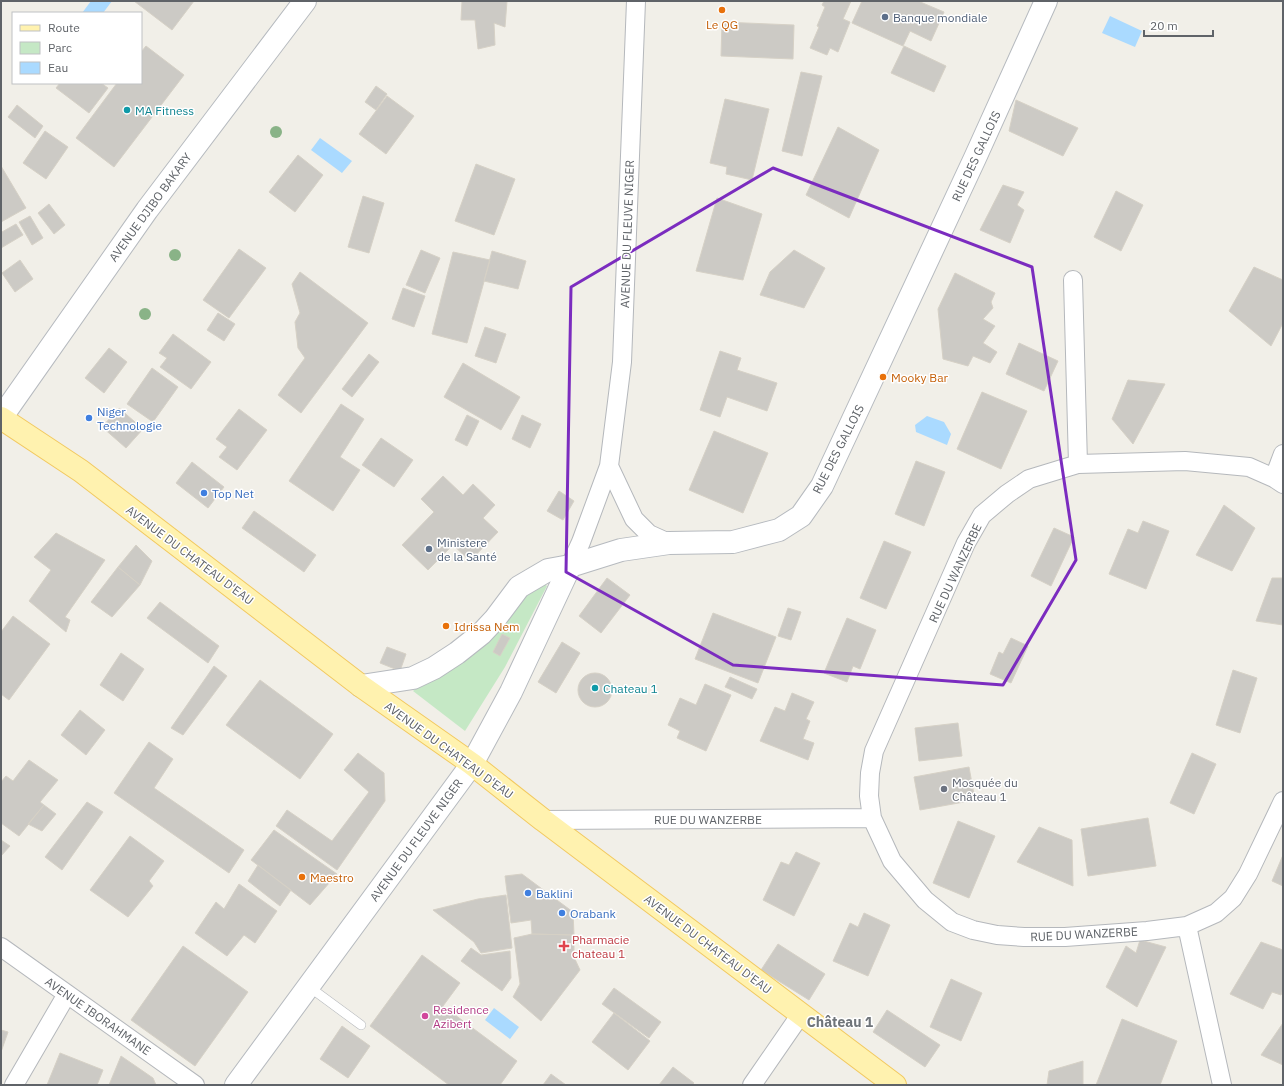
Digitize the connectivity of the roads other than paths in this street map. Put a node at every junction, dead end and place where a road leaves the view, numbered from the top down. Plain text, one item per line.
1 (305, 1) edge
2 (636, 1) edge
3 (1046, 1) edge
4 (1073, 280) dead end
5 (1, 418) edge
6 (1283, 454) edge
7 (1078, 464) junction
8 (609, 466) junction
9 (1278, 481) edge
10 (669, 544) junction
11 (570, 566) junction
12 (361, 686) junction
13 (472, 764) junction
14 (1283, 801) edge
15 (872, 818) junction
16 (543, 820) junction
17 (1187, 926) junction
18 (1, 947) edge
19 (308, 986) junction
20 (67, 994) junction
21 (801, 1014) junction
22 (361, 1025) dead end
23 (14, 1085) edge
24 (195, 1085) edge
25 (236, 1085) edge
26 (752, 1085) edge
27 (896, 1085) edge
28 (1222, 1085) edge

1 - 5 street, AVENUE DJIBO BAKARY
2 - 8 street, AVENUE DU FLEUVE NIGER
3 - 10 street, RUE DES GALLOIS
4 - 7 street
5 - 12 main road, AVENUE DU CHATEAU D'EAU
6 - 9 street
7 - 9 street, RUE DU WANZERBE
7 - 15 street, RUE DU WANZERBE
8 - 10 street
8 - 11 street, AVENUE DU FLEUVE NIGER
10 - 11 street, RUE DES GALLOIS
11 - 12 street, RUE DES GALLOIS
11 - 13 street, AVENUE DU FLEUVE NIGER
12 - 13 main road, AVENUE DU CHATEAU D'EAU
13 - 16 main road, AVENUE DU CHATEAU D'EAU
13 - 19 street, AVENUE DU FLEUVE NIGER
14 - 17 street, RUE DU WANZERBE
15 - 16 street, RUE DU WANZERBE
15 - 17 street, RUE DU WANZERBE
16 - 21 main road, AVENUE DU CHATEAU D'EAU
17 - 28 street
18 - 20 street, AVENUE IBORAHMANE
19 - 22 lane
19 - 25 street, AVENUE DU FLEUVE NIGER
20 - 23 street
20 - 24 street, AVENUE IBORAHMANE
21 - 26 street
21 - 27 main road, AVENUE DU CHATEAU D'EAU

